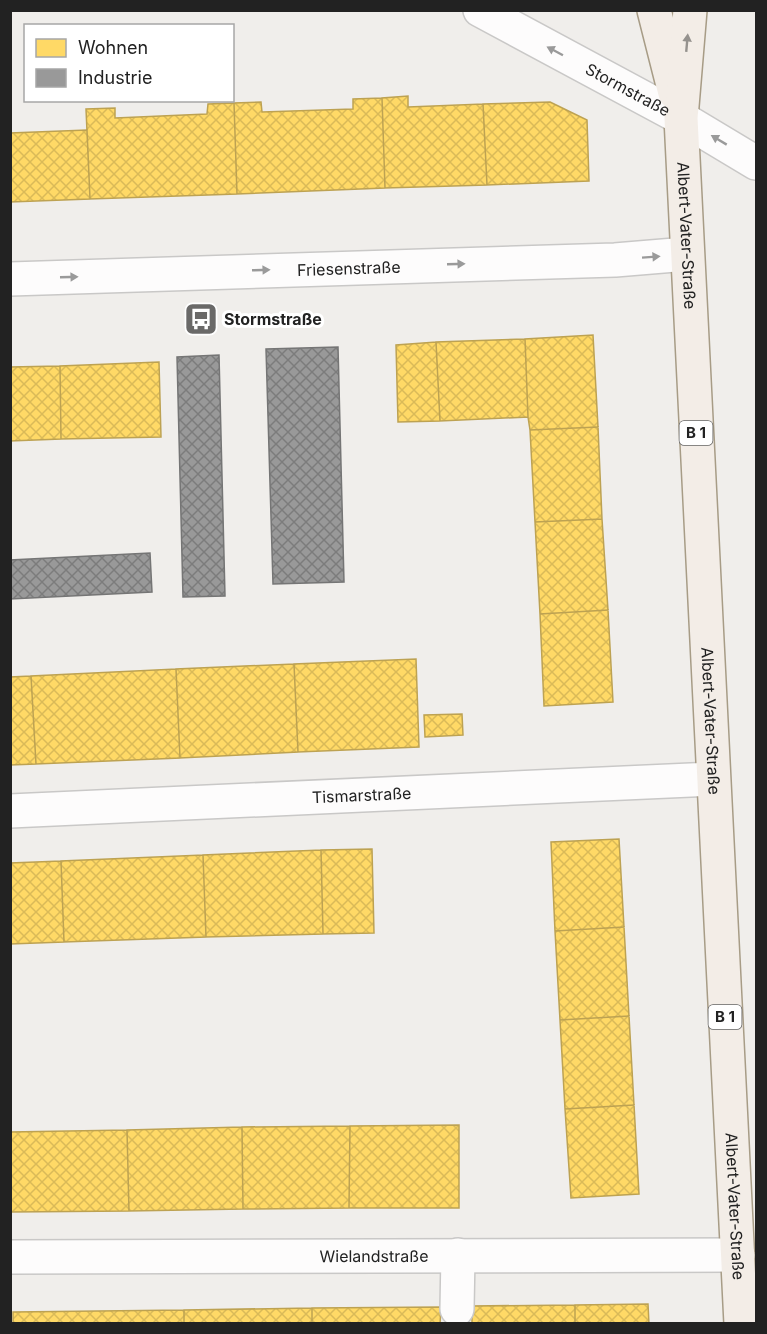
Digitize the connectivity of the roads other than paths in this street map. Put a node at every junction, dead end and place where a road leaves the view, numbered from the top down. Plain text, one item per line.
1 (480, 10) edge
2 (654, 10) edge
3 (690, 10) edge
4 (681, 118) junction
5 (756, 163) edge
6 (687, 254) junction
7 (10, 279) edge
8 (713, 779) junction
9 (10, 811) edge
10 (458, 1255) junction
11 (738, 1255) junction
12 (10, 1257) edge
13 (457, 1309) dead end
14 (741, 1323) edge

4 -> 1 street, Stormstraße
2 - 4 main road, Albert-Vater-Straße / B 1
4 -> 3 main road, Albert-Vater-Straße / B 1
5 -> 4 street, Stormstraße
4 - 6 main road, Albert-Vater-Straße / B 1
7 -> 6 street, Friesenstraße
6 - 8 main road, Albert-Vater-Straße / B 1
8 - 9 street, Tismarstraße
8 - 11 main road, Albert-Vater-Straße / B 1
10 - 11 street, Wielandstraße
10 - 12 street, Wielandstraße
10 - 13 street
11 - 14 main road, Albert-Vater-Straße / B 1

